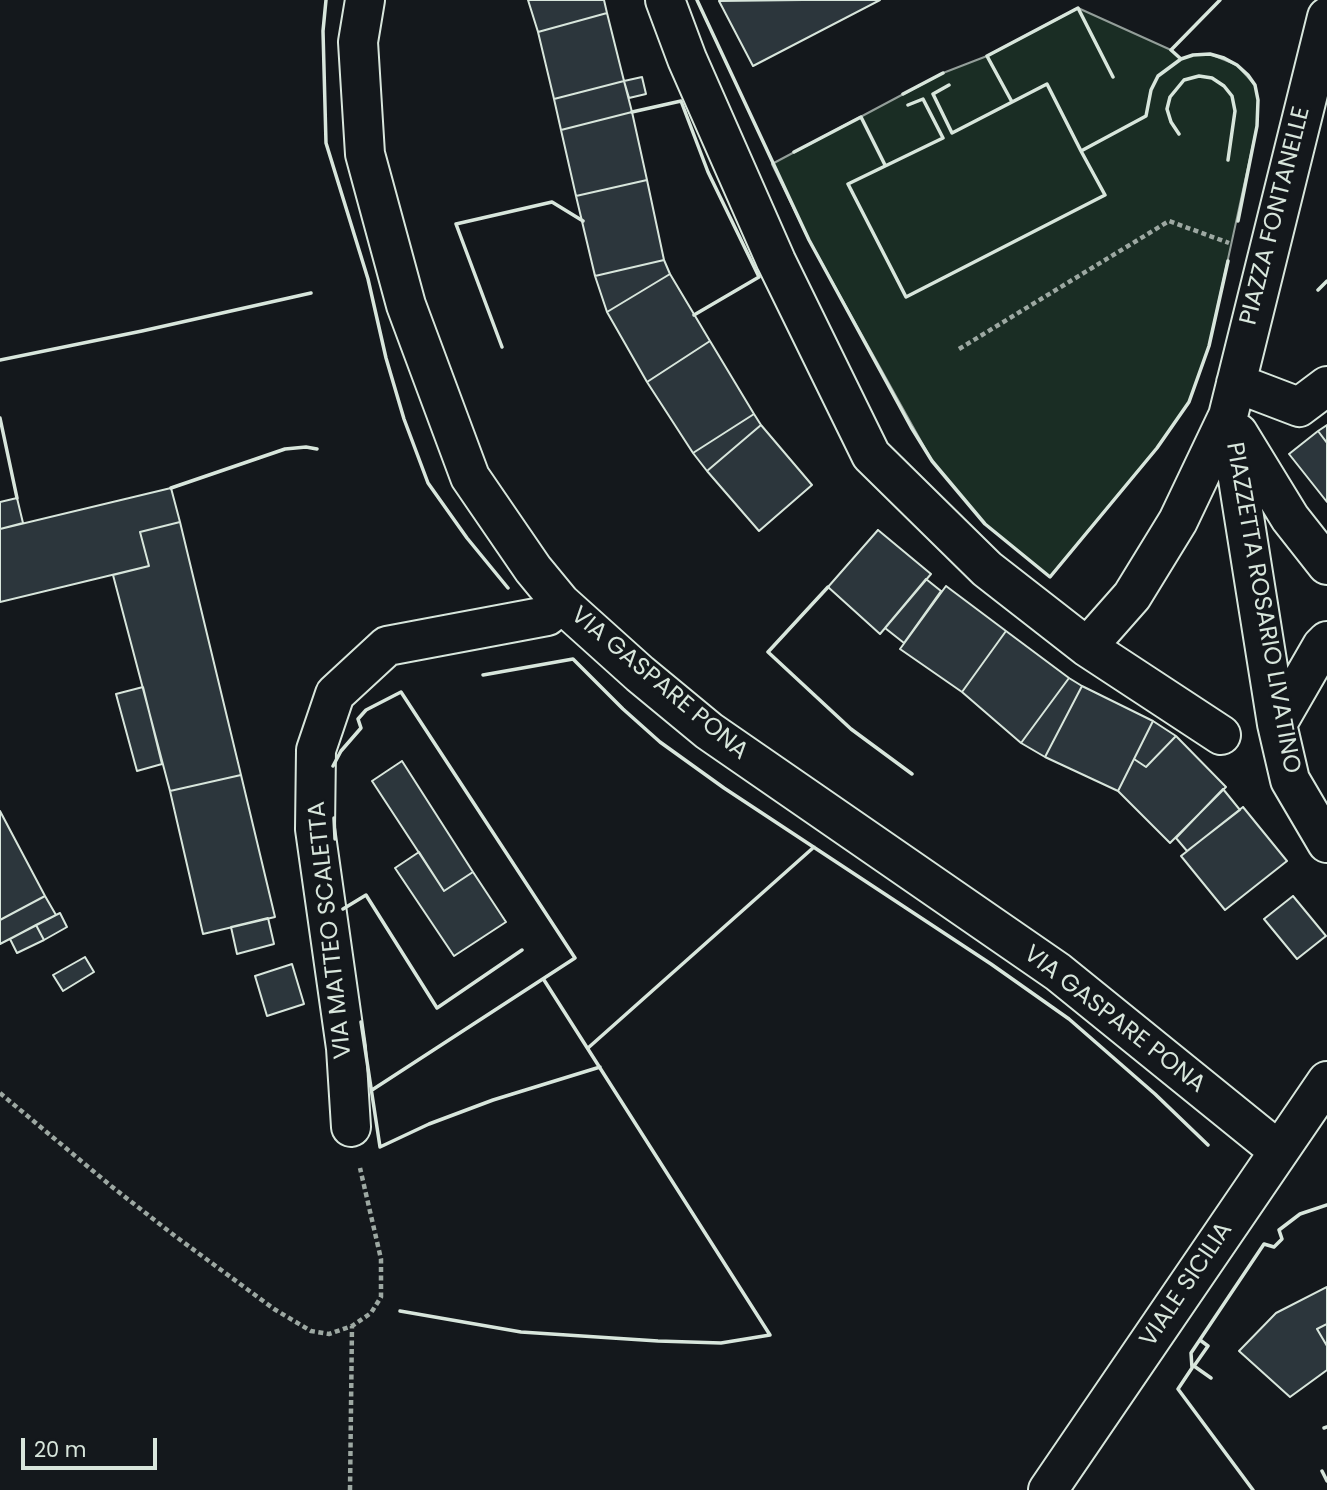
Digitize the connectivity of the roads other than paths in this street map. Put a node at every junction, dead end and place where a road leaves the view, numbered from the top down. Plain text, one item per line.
1 (365, 0) edge
2 (665, 0) edge
3 (1327, 17) edge
4 (1327, 386) edge
5 (1232, 400) junction
6 (1327, 565) edge
7 (561, 603) junction
8 (1327, 641) edge
9 (1087, 647) junction
10 (1277, 724) junction
11 (1221, 735) dead end
12 (1327, 843) edge
13 (1323, 1093) edge
14 (351, 1127) road end
15 (1279, 1151) junction
16 (1048, 1490) edge

1 - 7 street, VIA GASPARE PONA
2 - 9 street
3 - 5 street, PIAZZA FONTANELLE
4 - 5 street
5 - 6 street, PIAZZETTA ROSARIO LIVATINO
5 - 9 street
5 - 10 street, PIAZZETTA ROSARIO LIVATINO
7 - 14 street, VIA MATTEO SCALETTA
7 - 15 street, VIA GASPARE PONA
8 - 10 street
9 - 11 street
10 - 12 street, PIAZZETTA ROSARIO LIVATINO
13 - 15 street, VIALE SICILIA
15 - 16 street, VIALE SICILIA

